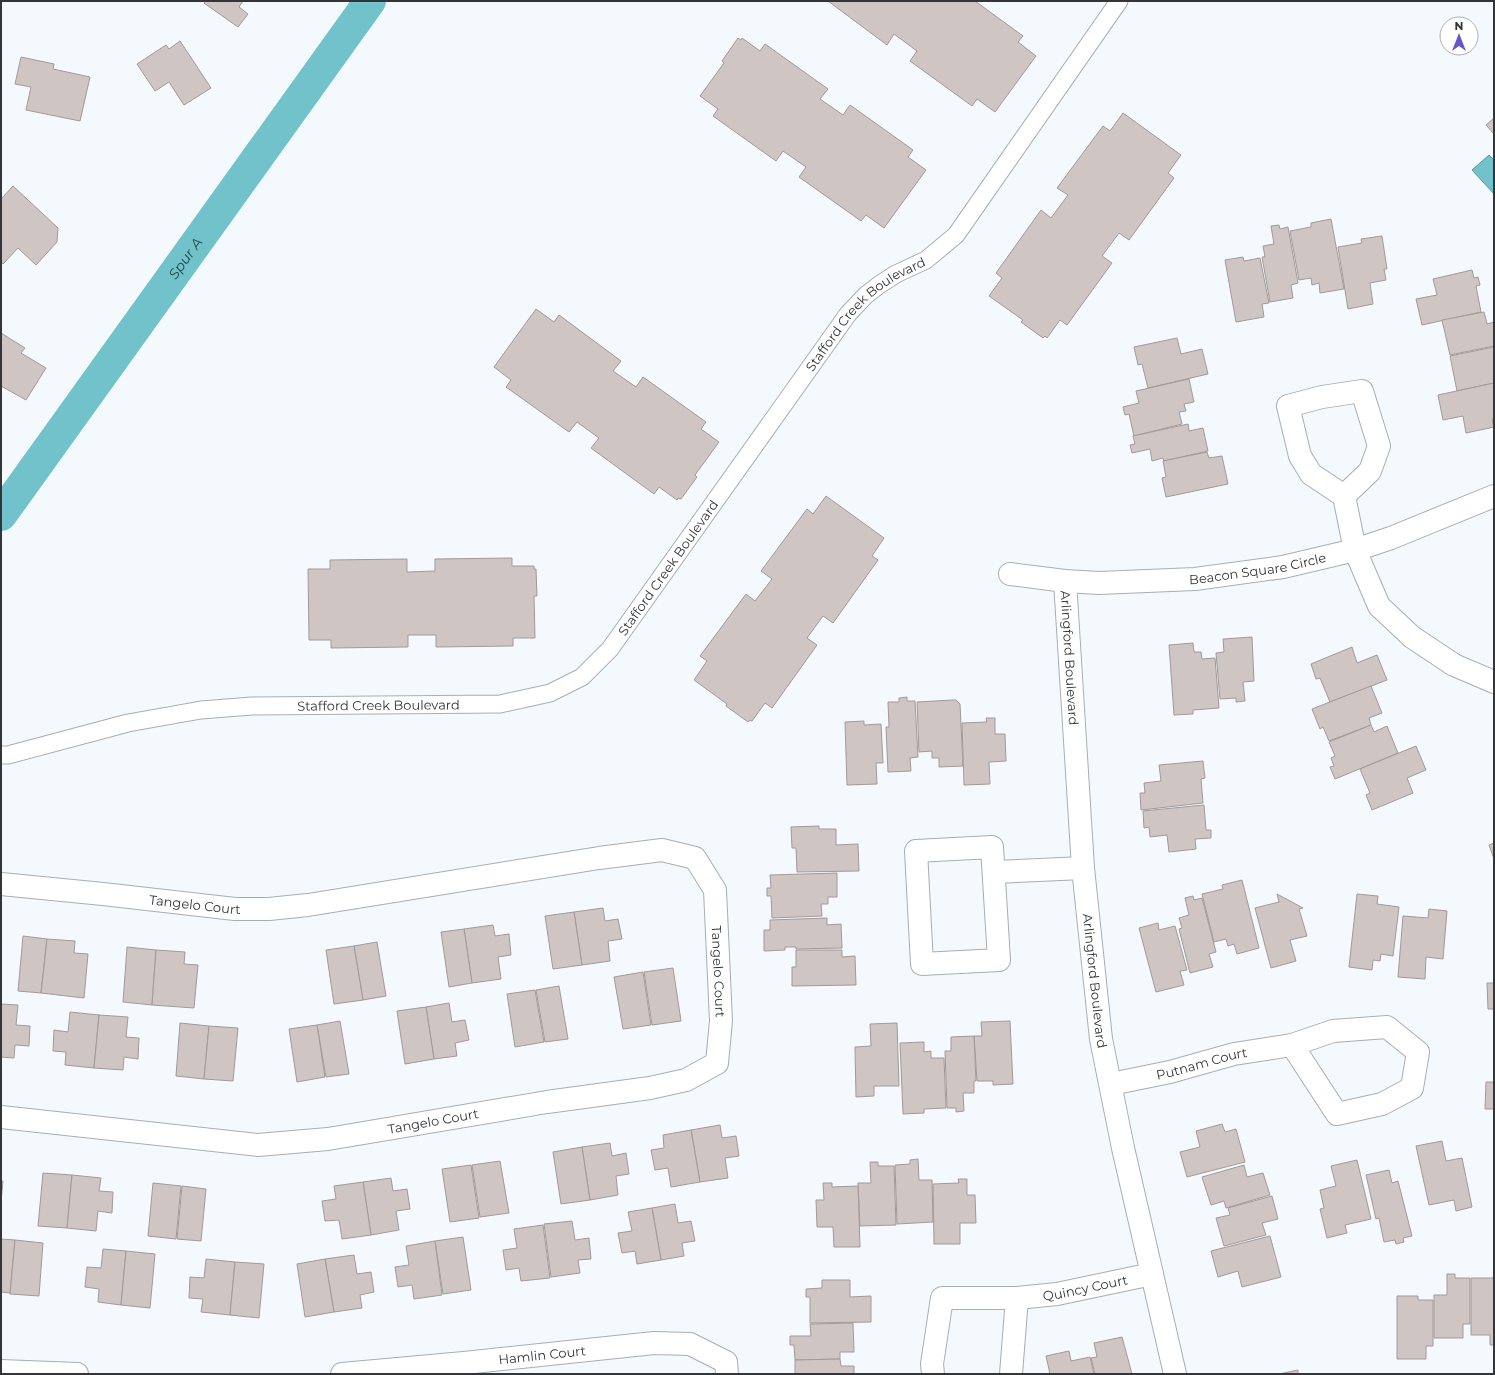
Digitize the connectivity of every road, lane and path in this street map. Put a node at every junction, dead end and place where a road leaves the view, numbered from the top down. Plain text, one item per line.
1 (1119, 1) edge
2 (1344, 496) junction
3 (1494, 496) edge
4 (1355, 550) junction
5 (1010, 574) dead end
6 (1065, 581) junction
7 (1494, 682) edge
8 (1, 755) edge
9 (1084, 868) junction
10 (994, 872) junction
11 (1, 884) edge
12 (1292, 1045) junction
13 (1111, 1084) junction
14 (1, 1117) edge
15 (1152, 1274) junction
16 (1017, 1298) junction
17 (1, 1371) edge
18 (77, 1374) edge
19 (342, 1374) edge
20 (727, 1374) edge
21 (933, 1374) edge
22 (1011, 1374) edge
23 (1175, 1374) edge

1 - 8 lane, Stafford Creek Boulevard
2 - 2 street
2 - 4 street
3 - 4 street, Beacon Square Circle
4 - 6 street, Beacon Square Circle
4 - 7 street
5 - 6 street, Beacon Square Circle
6 - 9 street, Arlingford Boulevard
9 - 10 street
9 - 13 street, Arlingford Boulevard
10 - 10 street
11 - 14 street, Tangelo Court
12 - 12 street, Putnam Court
12 - 13 street, Putnam Court
13 - 15 street, Arlingford Boulevard
15 - 16 street, Quincy Court
15 - 23 street, Arlingford Boulevard
16 - 21 street, Quincy Court
16 - 22 street
17 - 18 street
19 - 20 street, Hamlin Court

